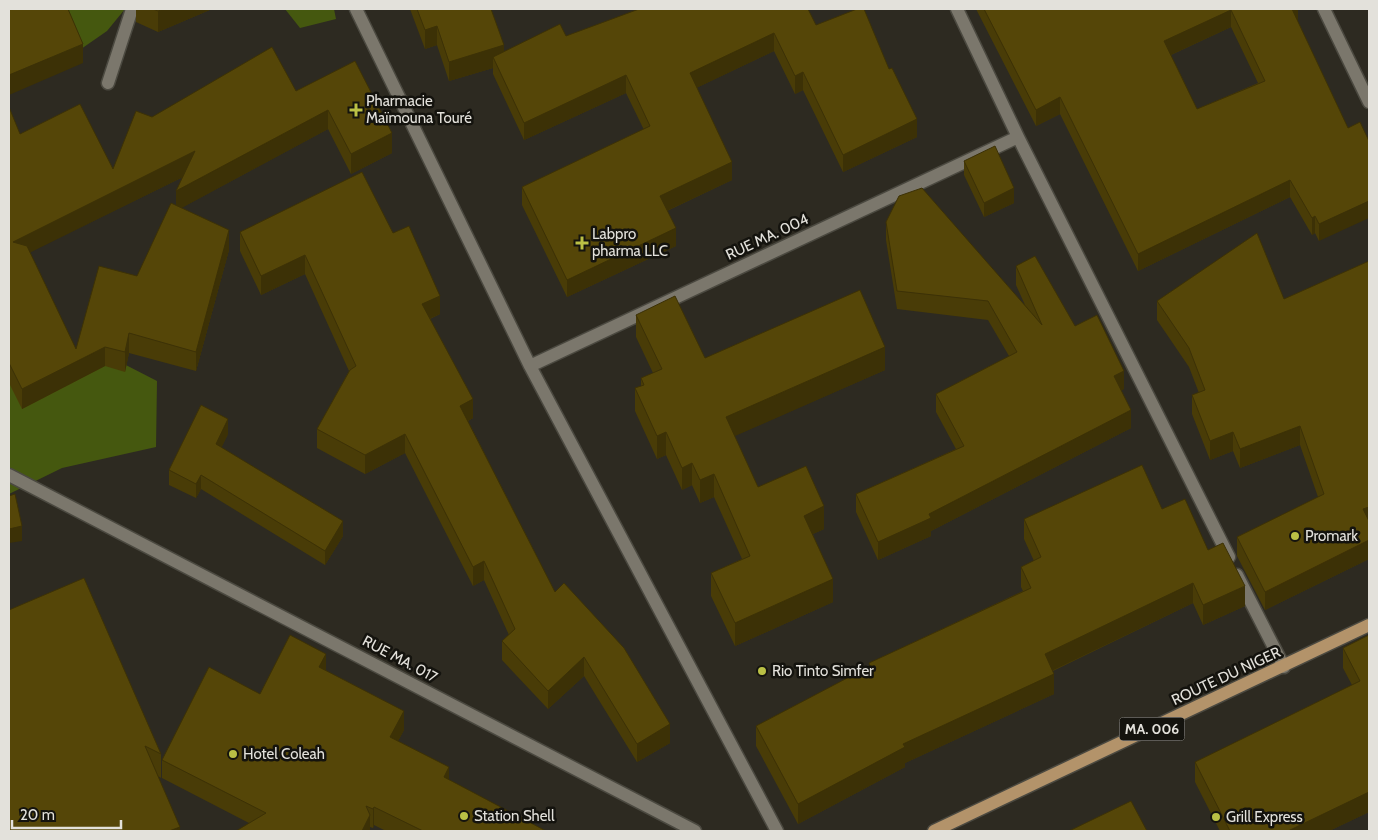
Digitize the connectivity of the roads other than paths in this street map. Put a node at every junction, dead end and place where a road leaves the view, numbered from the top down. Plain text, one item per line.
1 (132, 9) edge
2 (356, 9) edge
3 (957, 9) edge
4 (1324, 9) edge
5 (108, 83) dead end
6 (1369, 102) edge
7 (1018, 138) junction
8 (530, 366) junction
9 (9, 475) edge
10 (1369, 625) edge
11 (1284, 667) junction
12 (695, 831) edge
13 (777, 831) edge
14 (934, 831) edge

1 - 5 street
2 - 8 street
3 - 7 street
4 - 6 street
7 - 8 street, RUE MA. 004
7 - 11 street
8 - 13 street
9 - 12 street, RUE MA. 017
10 - 11 main road, ROUTE DU NIGER / MA. 006
11 - 14 main road, ROUTE DU NIGER / MA. 006

